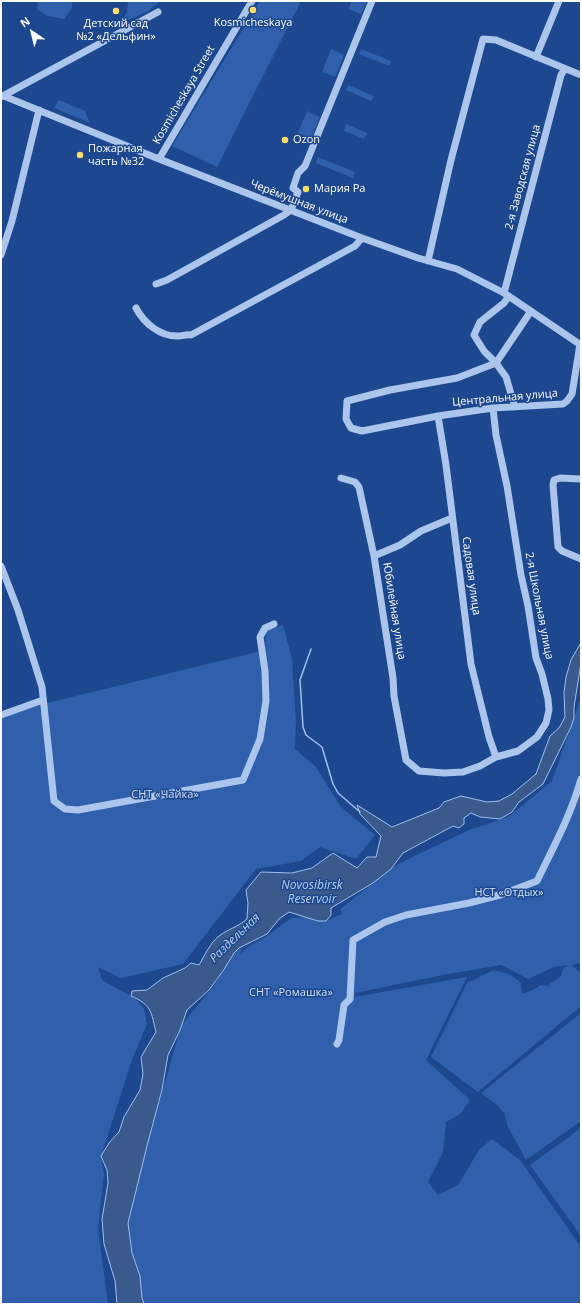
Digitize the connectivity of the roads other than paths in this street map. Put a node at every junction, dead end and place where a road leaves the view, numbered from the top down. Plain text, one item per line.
1 (252, 1) edge
2 (372, 1) edge
3 (559, 1) edge
4 (158, 12) dead end
5 (536, 57) junction
6 (565, 69) junction
7 (581, 75) edge
8 (2, 96) edge
9 (39, 110) junction
10 (159, 159) junction
11 (291, 210) junction
12 (362, 238) junction
13 (1, 255) edge
14 (428, 261) junction
15 (156, 284) dead end
16 (506, 294) junction
17 (136, 308) dead end
18 (531, 311) junction
19 (581, 345) edge
20 (496, 363) junction
21 (515, 407) junction
22 (493, 408) junction
23 (438, 416) junction
24 (341, 478) dead end
25 (581, 479) edge
26 (452, 518) junction
27 (374, 556) junction
28 (581, 560) edge
29 (1, 566) edge
30 (274, 624) dead end
31 (43, 700) junction
32 (1, 714) edge
33 (496, 757) junction
34 (406, 760) joint
35 (581, 779) edge
36 (337, 1044) dead end

1 - 10 street, Kosmicheskaya Street
2 - 11 street
3 - 5 street
4 - 8 street
5 - 6 street
5 - 14 street
6 - 7 street
6 - 16 street, 2-я Заводская улица
8 - 9 street, Черёмушная улица
9 - 10 street, Черёмушная улица
9 - 13 street
10 - 11 street, Черёмушная улица
11 - 12 street, Черёмушная улица
11 - 15 street
12 - 14 street, Черёмушная улица
12 - 17 street
14 - 16 street, Черёмушная улица
16 - 18 street, Черёмушная улица
16 - 20 street
18 - 19 street, Черёмушная улица
18 - 20 street
19 - 21 street, Центральная улица
20 - 21 street
20 - 23 street, Центральная улица
21 - 22 street, Центральная улица
22 - 23 street, Центральная улица
22 - 33 street, 2-я Школьная улица
23 - 26 street, Садовая улица
24 - 27 street, Юбилейная улица
25 - 28 street
26 - 27 street
26 - 33 street, Садовая улица
27 - 34 street, Юбилейная улица
29 - 31 street
30 - 31 street
31 - 32 street
33 - 34 street, 2-я Школьная улица
35 - 36 street

